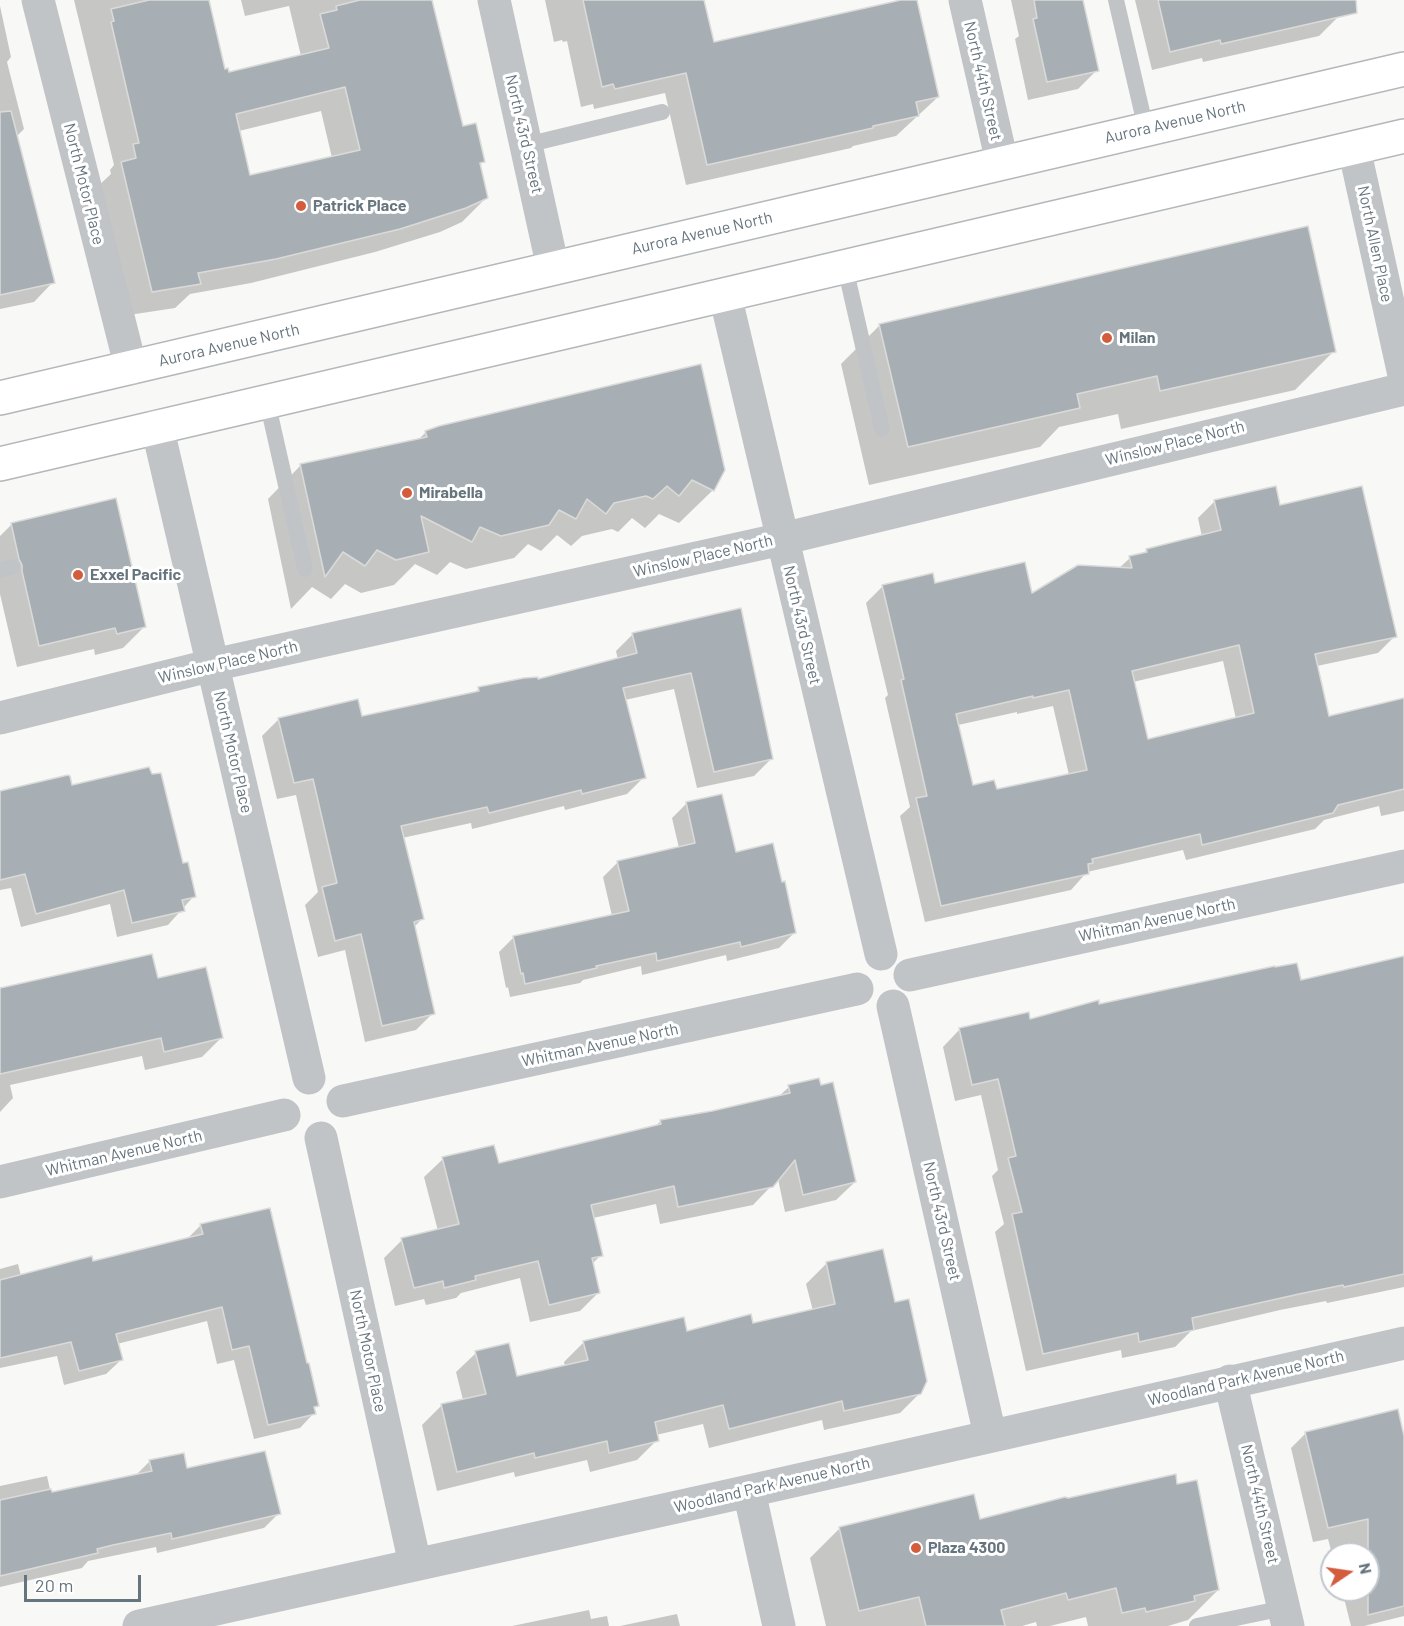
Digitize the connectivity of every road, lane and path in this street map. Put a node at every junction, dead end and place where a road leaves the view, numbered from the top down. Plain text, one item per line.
1 (38, 0) edge
2 (494, 0) edge
3 (965, 0) edge
4 (1116, 0) edge
5 (1404, 69) edge
6 (662, 112) dead end
7 (1146, 129) junction
8 (1404, 136) edge
9 (526, 145) junction
10 (1354, 148) junction
11 (1002, 162) junction
12 (845, 267) junction
13 (553, 268) junction
14 (725, 295) junction
15 (130, 368) junction
16 (1404, 375) edge
17 (1404, 388) edge
18 (0, 398) edge
19 (267, 401) junction
20 (157, 426) junction
21 (882, 429) dead end
22 (0, 464) edge
23 (782, 538) junction
24 (305, 569) dead end
25 (213, 665) junction
26 (0, 717) edge
27 (1404, 866) edge
28 (881, 954) junction
29 (910, 975) junction
30 (857, 989) junction
31 (894, 1006) junction
32 (309, 1078) junction
33 (343, 1101) junction
34 (284, 1115) junction
35 (321, 1138) junction
36 (0, 1182) edge
37 (1404, 1342) edge
38 (1230, 1381) junction
39 (990, 1435) junction
40 (749, 1491) junction
41 (415, 1564) junction
42 (1286, 1617) edge
43 (139, 1626) edge
44 (779, 1626) edge
45 (1197, 1626) edge

1 - 15 street, North Motor Place
2 - 9 street, North 43rd Street
3 - 11 street, North 44th Street
4 - 7 lane
5 - 7 highway, Aurora Avenue North
6 - 9 lane
7 - 11 highway, Aurora Avenue North
8 - 10 highway
9 - 13 street, North 43rd Street
10 - 12 highway
10 - 16 street, North Allen Place
11 - 13 highway, Aurora Avenue North
12 - 14 highway
12 - 21 lane
13 - 15 highway, Aurora Avenue North
14 - 19 highway
14 - 23 street, North 43rd Street
15 - 18 highway, Aurora Avenue North
17 - 23 street, Winslow Place North
19 - 20 highway
19 - 24 lane
20 - 22 highway
20 - 25 street, North Motor Place
23 - 25 street, Winslow Place North
23 - 28 street, North 43rd Street
25 - 26 street, Winslow Place North
25 - 32 street, North Motor Place
27 - 29 street, Whitman Avenue North
28 - 29 street
28 - 30 street
29 - 31 street
30 - 31 street
30 - 33 street, Whitman Avenue North
31 - 39 street, North 43rd Street
32 - 33 street
32 - 34 street
33 - 35 street
34 - 35 street
34 - 36 street, Whitman Avenue North
35 - 41 street, North Motor Place
37 - 38 street, Woodland Park Avenue North
38 - 39 street, Woodland Park Avenue North
38 - 42 street, North 44th Street
39 - 40 street, Woodland Park Avenue North
40 - 41 street, Woodland Park Avenue North
40 - 44 street
41 - 43 street, Woodland Park Avenue North
42 - 45 lane

